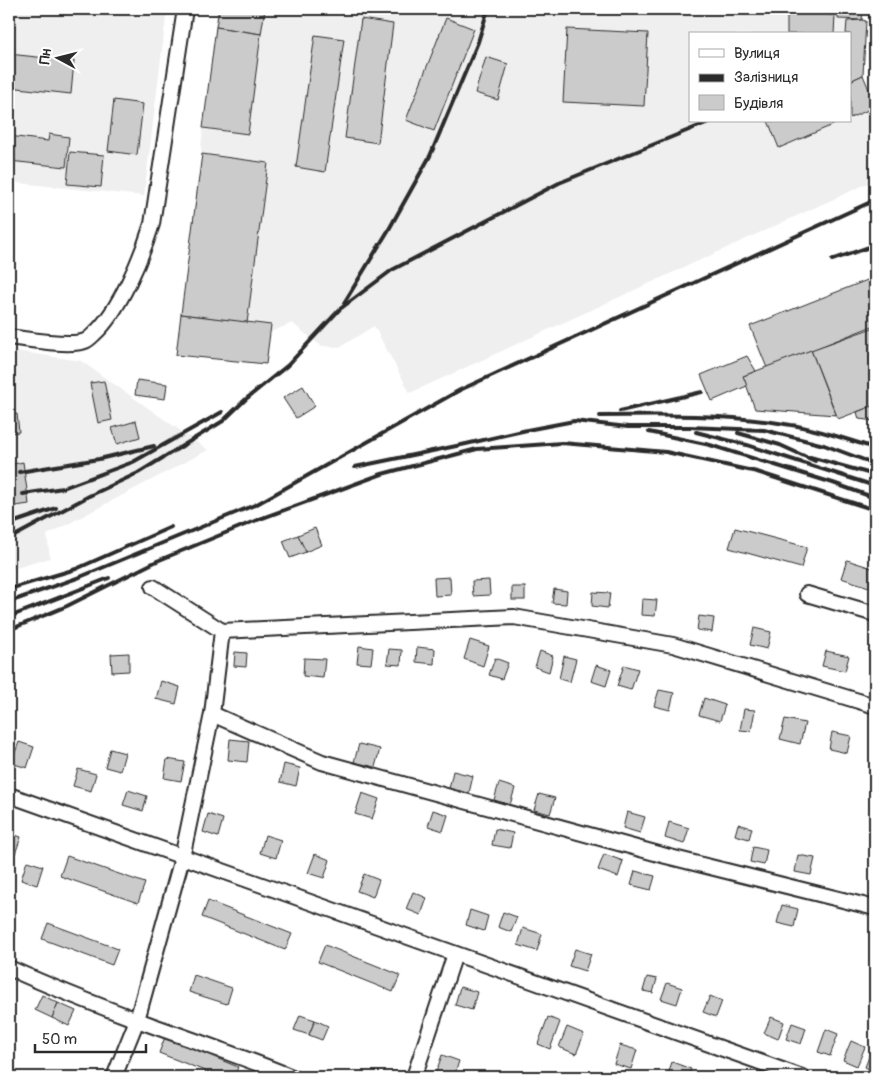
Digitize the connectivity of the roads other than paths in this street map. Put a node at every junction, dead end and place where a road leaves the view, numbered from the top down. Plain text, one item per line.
1 (185, 9) edge
2 (9, 337) edge
3 (153, 587) dead end
4 (807, 594) dead end
5 (875, 614) edge
6 (222, 631) junction
7 (875, 706) edge
8 (212, 714) junction
9 (9, 795) edge
10 (182, 858) junction
11 (875, 908) edge
12 (455, 954) junction
13 (9, 968) edge
14 (137, 1020) junction
15 (114, 1077) edge
16 (292, 1077) edge
17 (414, 1077) edge
18 (802, 1077) edge

1 - 2 street
3 - 6 street
4 - 5 street
6 - 7 street
6 - 8 street
8 - 10 street
8 - 11 street
9 - 10 street
10 - 12 street
10 - 14 street
12 - 17 street
12 - 18 street
13 - 14 street
14 - 15 street
14 - 16 street

